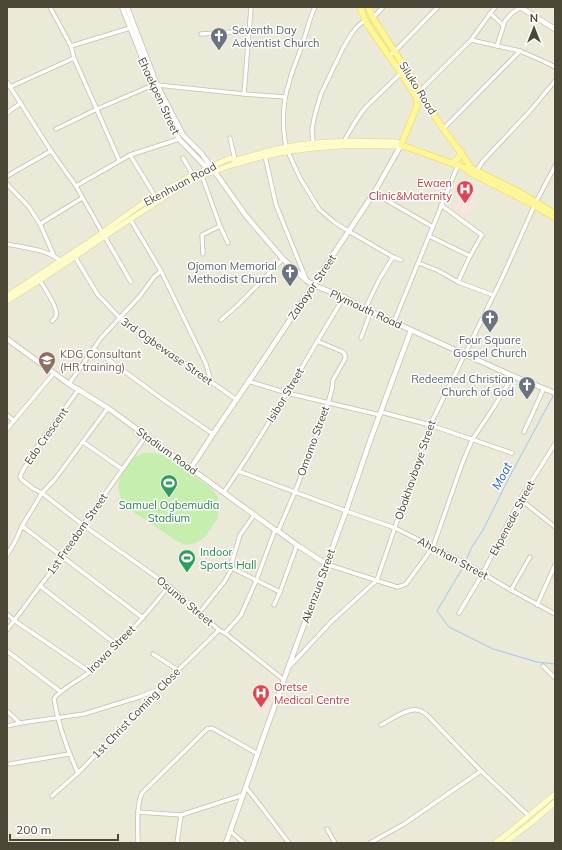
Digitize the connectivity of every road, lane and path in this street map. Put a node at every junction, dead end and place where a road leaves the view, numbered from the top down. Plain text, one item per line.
1 (50, 7) edge
2 (122, 7) edge
3 (127, 7) edge
4 (251, 7) edge
5 (316, 7) edge
6 (360, 7) edge
7 (368, 7) edge
8 (383, 7) edge
9 (438, 7) edge
10 (495, 7) edge
11 (521, 7) edge
12 (490, 13) junction
13 (373, 18) junction
14 (365, 20) junction
15 (503, 25) junction
16 (130, 28) junction
17 (555, 28) edge
18 (248, 31) junction
19 (201, 34) dead end
20 (471, 40) junction
21 (71, 46) junction
22 (497, 46) junction
23 (395, 51) junction
24 (520, 51) junction
25 (389, 56) junction
26 (74, 58) junction
27 (555, 67) edge
28 (401, 73) junction
29 (555, 81) edge
30 (7, 82) edge
31 (155, 85) junction
32 (10, 87) junction
33 (420, 91) junction
34 (244, 94) junction
35 (285, 97) junction
36 (417, 98) joint
37 (21, 103) junction
38 (97, 109) junction
39 (7, 113) edge
40 (444, 128) junction
41 (56, 129) dead end
42 (230, 138) dead end
43 (179, 139) junction
44 (344, 141) junction
45 (313, 143) junction
46 (401, 145) junction
47 (287, 149) junction
48 (51, 151) junction
49 (461, 151) junction
50 (130, 155) junction
51 (265, 156) junction
52 (184, 158) dead end
53 (119, 160) junction
54 (235, 160) junction
55 (452, 163) junction
56 (458, 166) junction
57 (555, 166) edge
58 (465, 168) junction
59 (471, 168) junction
60 (212, 170) junction
61 (477, 170) junction
62 (193, 175) junction
63 (7, 176) edge
64 (202, 176) junction
65 (7, 184) edge
66 (76, 186) junction
67 (374, 193) junction
68 (155, 196) junction
69 (82, 198) junction
70 (535, 204) junction
71 (441, 205) junction
72 (555, 214) edge
73 (555, 218) edge
74 (130, 219) junction
75 (40, 224) junction
76 (220, 226) junction
77 (433, 227) junction
78 (350, 232) junction
79 (103, 234) junction
80 (429, 236) junction
81 (228, 243) dead end
82 (7, 244) edge
83 (203, 254) dead end
84 (54, 256) junction
85 (470, 256) junction
86 (75, 257) junction
87 (392, 257) junction
88 (283, 259) junction
89 (60, 260) junction
90 (401, 260) dead end
91 (419, 263) junction
92 (162, 271) junction
93 (306, 280) junction
94 (40, 281) junction
95 (131, 282) dead end
96 (458, 282) junction
97 (313, 285) junction
98 (493, 295) junction
99 (7, 296) edge
100 (344, 297) junction
101 (7, 301) edge
102 (365, 309) junction
103 (371, 312) junction
104 (120, 318) junction
105 (221, 320) dead end
106 (52, 321) dead end
107 (394, 322) junction
108 (411, 330) junction
109 (361, 338) dead end
110 (7, 339) edge
111 (317, 341) junction
112 (94, 349) junction
113 (465, 354) junction
114 (54, 373) junction
115 (513, 376) junction
116 (211, 382) junction
117 (248, 382) junction
118 (70, 384) junction
119 (544, 388) junction
120 (79, 389) junction
121 (287, 393) junction
122 (555, 393) edge
123 (236, 400) junction
124 (328, 403) junction
125 (108, 408) junction
126 (380, 413) junction
127 (7, 415) edge
128 (14, 421) junction
129 (430, 425) junction
130 (7, 429) edge
131 (524, 432) dead end
132 (213, 434) junction
133 (146, 436) junction
134 (472, 440) junction
135 (83, 442) junction
136 (555, 444) edge
137 (512, 453) dead end
138 (191, 468) junction
139 (122, 469) junction
140 (238, 471) junction
141 (224, 492) junction
142 (295, 492) junction
143 (42, 493) junction
144 (520, 499) junction
145 (346, 511) junction
146 (254, 515) junction
147 (83, 524) junction
148 (22, 526) junction
149 (555, 527) edge
150 (395, 528) junction
151 (277, 531) junction
152 (297, 545) junction
153 (433, 547) junction
154 (7, 555) edge
155 (62, 557) junction
156 (530, 557) dead end
157 (326, 564) junction
158 (555, 565) edge
159 (232, 568) junction
160 (483, 573) junction
161 (377, 580) junction
162 (256, 581) junction
163 (40, 586) junction
164 (169, 586) junction
165 (511, 590) junction
166 (280, 592) junction
167 (274, 605) dead end
168 (537, 605) junction
169 (200, 612) junction
170 (7, 614) edge
171 (459, 614) dead end
172 (555, 614) edge
173 (143, 618) junction
174 (15, 621) junction
175 (7, 630) edge
176 (219, 630) junction
177 (225, 633) junction
178 (117, 646) junction
179 (7, 651) edge
180 (153, 654) dead end
181 (542, 666) dead end
182 (288, 668) junction
183 (178, 670) junction
184 (90, 672) junction
185 (555, 678) edge
186 (284, 680) junction
187 (158, 689) junction
188 (61, 692) junction
189 (138, 697) junction
190 (145, 703) junction
191 (7, 711) edge
192 (58, 717) junction
193 (20, 722) junction
194 (381, 725) dead end
195 (7, 726) edge
196 (69, 754) junction
197 (258, 754) junction
198 (10, 764) dead end
199 (481, 771) junction
200 (78, 773) junction
201 (246, 787) junction
202 (555, 794) edge
203 (243, 795) junction
204 (52, 796) dead end
205 (555, 802) edge
206 (138, 812) junction
207 (181, 815) junction
208 (528, 816) junction
209 (327, 829) dead end
210 (230, 831) junction
211 (138, 843) edge
212 (177, 843) edge
213 (226, 843) edge
214 (244, 843) edge
215 (289, 843) edge
216 (334, 843) edge
217 (370, 843) edge
218 (495, 843) edge
219 (504, 843) edge

1 - 21 street
2 - 16 street, Ehaekpen Street
3 - 31 street, Ehaekpen Street
4 - 18 street
5 - 35 street
6 - 14 main road, Siluko Road
7 - 13 main road, Siluko Road
8 - 13 street
9 - 23 street
10 - 12 street
11 - 15 street
11 - 17 street
12 - 15 street
12 - 20 street
13 - 23 main road, Siluko Road
14 - 25 main road, Siluko Road
14 - 45 street
15 - 22 street
16 - 21 street
16 - 31 street, Ehaekpen Street
18 - 19 street
18 - 34 street
20 - 22 street
20 - 33 street
21 - 26 street
22 - 24 street
23 - 25 street
23 - 33 main road, Siluko Road
24 - 27 street
24 - 40 street
25 - 28 main road, Siluko Road
26 - 32 street
26 - 38 street
28 - 36 main road, Siluko Road
28 - 44 street
29 - 61 street
30 - 32 street
31 - 34 street
31 - 38 street
31 - 43 street, Ehaekpen Street
31 - 60 street, Ehaekpen Street
32 - 37 street
33 - 40 main road, Siluko Road
34 - 35 street
35 - 47 street
36 - 46 main road, Zabayor Street
37 - 39 street
37 - 48 street
38 - 41 street
38 - 53 street
40 - 49 main road, Siluko Road
42 - 54 street
43 - 50 street
43 - 60 street, Ehaekpen Street
44 - 45 main road, Ekenhuan Road
44 - 46 main road, Ekenhuan Road
45 - 47 main road, Ekenhuan Road
46 - 47 main road, Ekenhuan Road
46 - 55 main road, Ekenhuan Road
46 - 67 street, Zabayor Street
47 - 51 main road, Ekenhuan Road
47 - 54 main road, Ekenhuan Road
47 - 78 street
48 - 63 street
48 - 66 street
49 - 55 main road
49 - 59 main road, Siluko Road
50 - 53 street
50 - 68 street
51 - 60 main road, Ekenhuan Road
51 - 93 street
52 - 62 street
53 - 66 street
54 - 60 main road, Ekenhuan Road
55 - 56 main road, Ekenhuan Road
56 - 58 main road, Ekenhuan Road
56 - 71 street
57 - 70 street, Obakhavbaye Street
58 - 59 main road, Ekenhuan Road
58 - 70 main road
59 - 61 main road, Ekenhuan Road
60 - 62 main road, Ekenhuan Road
60 - 64 main road, Ekenhuan Road
60 - 88 street, Plymouth Road
61 - 70 main road, Ekenhuan Road
62 - 68 main road, Ekenhuan Road
64 - 74 main road, Ekenhuan Road
64 - 76 street
65 - 75 street
66 - 69 street
67 - 77 street
67 - 78 street, Zabayor Street
68 - 79 main road, Ekenhuan Road
69 - 75 street
69 - 79 street
70 - 72 main road
70 - 73 main road
70 - 98 street, Obakhavbaye Street
71 - 77 street
71 - 85 street
74 - 79 main road, Ekenhuan Road
74 - 92 street
75 - 84 street
76 - 81 street
76 - 83 street
77 - 80 street
78 - 87 street
78 - 97 street, Zabayor Street
79 - 86 main road, Ekenhuan Road
79 - 89 main road, Ekenhuan Road
79 - 95 street
80 - 85 street
80 - 91 street
82 - 84 street
84 - 89 street
85 - 96 street
86 - 94 main road, Ekenhuan Road
86 - 104 street, 3rd Ogbewase Street
87 - 90 street
87 - 102 street
88 - 93 street, Plymouth Road
88 - 105 street
89 - 99 main road, Ekenhuan Road
91 - 96 street
91 - 107 street
92 - 104 street
92 - 116 street
93 - 97 street, Plymouth Road
94 - 101 main road, Ekenhuan Road
94 - 106 street
96 - 98 street
97 - 100 street, Plymouth Road
97 - 117 street, Zabayor Street
98 - 113 street, Obakhavbaye Street
100 - 102 street, Plymouth Road
100 - 111 street, Isibor Street
102 - 103 street, Plymouth Road
103 - 107 street, Plymouth Road
103 - 109 street
104 - 112 street
104 - 116 street, 3rd Ogbewase Street
107 - 108 street, Plymouth Road
108 - 113 street, Plymouth Road
108 - 126 street, Akenzua Street
110 - 114 street, Stadium Road
111 - 121 street, Isibor Street
111 - 124 street, Omomo Street
112 - 118 street
112 - 132 street
113 - 115 street, Plymouth Road
113 - 129 street, Obakhavbaye Street
114 - 118 street, Stadium Road
114 - 128 street
115 - 119 street, Plymouth Road
115 - 134 street
116 - 123 street, 3rd Ogbewase Street
117 - 121 street
117 - 123 street, Zabayor Street
118 - 120 street, Stadium Road
119 - 122 street, Plymouth Road
119 - 131 street
120 - 125 street, Stadium Road
120 - 143 street, Edo Crescent
121 - 124 street
121 - 140 street, Isibor Street
123 - 132 street, Zabayor Street
124 - 126 street
124 - 142 street, Omomo Street
125 - 133 street, Stadium Road
125 - 135 street
126 - 129 street
126 - 145 street, Akenzua Street
127 - 128 street
128 - 130 street
129 - 134 street
129 - 150 street, Obakhavbaye Street
132 - 138 street, Zabayor Street
133 - 138 street, Stadium Road
133 - 139 street, 1st Freedom Street
134 - 137 street
134 - 153 street
135 - 139 street
135 - 143 street
136 - 144 street, Ekpenede Street
138 - 141 street, Stadium Road
139 - 147 street, 1st Freedom Street
140 - 141 street, Isibor Street
140 - 142 street, Ahorhan Street
141 - 146 street, Stadium Road
142 - 145 street, Ahorhan Street
142 - 151 street, Omomo Street
143 - 147 street, Edo Crescent
143 - 148 street
144 - 149 street
144 - 160 street, Ekpenede Street
145 - 150 street, Ahorhan Street
145 - 157 street, Akenzua Street
146 - 151 street, Stadium Road
146 - 159 street
147 - 155 street, 1st Freedom Street
147 - 164 street, Osuma Street
148 - 154 street
148 - 155 street
150 - 153 street, Ahorhan Street
150 - 161 street, Obakhavbaye Street
151 - 152 street, Stadium Road
151 - 162 street, Omomo Street
152 - 157 street, Stadium Road
152 - 166 street
153 - 160 street, Ahorhan Street
153 - 161 street
155 - 163 street, 1st Freedom Street
155 - 173 street
156 - 165 street
157 - 161 street
157 - 182 street, Akenzua Street
158 - 168 street
159 - 162 street
159 - 169 street
160 - 165 street, Ahorhan Street
160 - 171 street, Ekpenede Street
161 - 182 street, Obakhavbaye Street
162 - 166 street
162 - 177 street, Omomo Street
163 - 174 street, 1st Freedom Street
163 - 178 street
164 - 169 street, Osuma Street
164 - 173 street, Irowa Street
165 - 168 street, Ahorhan Street
166 - 167 street
168 - 172 street, Ahorhan Street
169 - 176 street, Osuma Street
170 - 174 street
173 - 178 street, Irowa Street
174 - 175 street, 1st Freedom Street
174 - 184 street
176 - 177 street, Osuma Street
176 - 183 street, 1st Christ Coming Close
177 - 186 street, Osuma Street
178 - 184 street, Irowa Street
179 - 188 street
180 - 183 street
181 - 185 street
182 - 186 street, Akenzua Street
183 - 187 street, 1st Christ Coming Close
184 - 188 street, Irowa Street
186 - 197 street, Akenzua Street
187 - 189 street
187 - 190 street, 1st Christ Coming Close
188 - 192 street
189 - 190 street
189 - 192 street
190 - 200 street, 1st Christ Coming Close
191 - 193 street
192 - 193 street
192 - 196 street
193 - 195 street
194 - 199 street
196 - 198 street
196 - 200 street
197 - 201 street, Akenzua Street
197 - 206 street
199 - 208 street
199 - 217 street
200 - 204 street, 1st Christ Coming Close
201 - 203 street, Akenzua Street
201 - 215 street
202 - 208 main road
203 - 207 street
203 - 210 street, Akenzua Street
205 - 219 main road
206 - 207 street
206 - 211 street
207 - 212 street
208 - 218 main road
209 - 216 street
210 - 213 street, Akenzua Street
210 - 214 street

